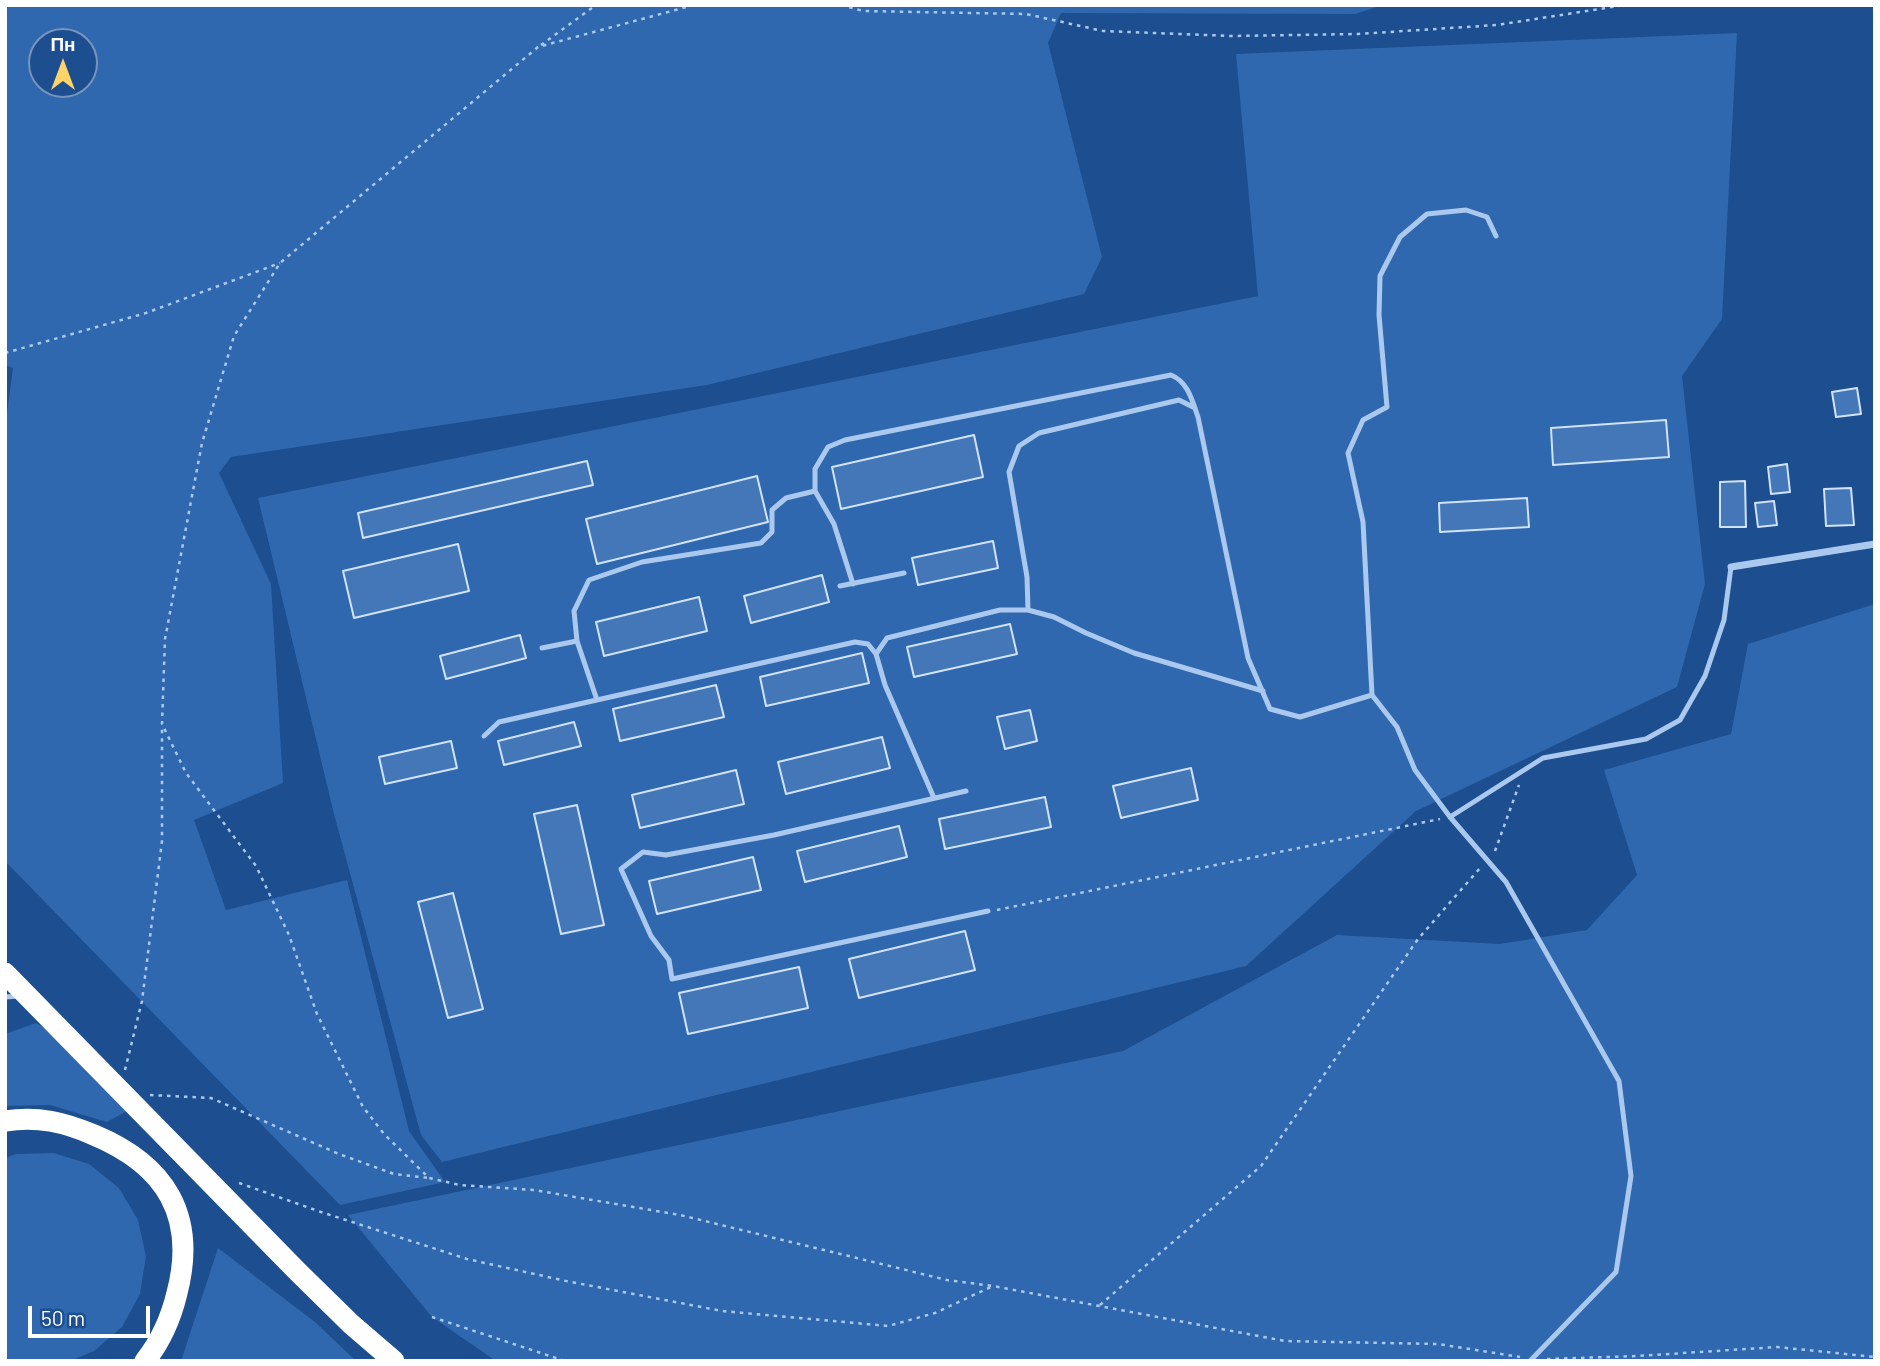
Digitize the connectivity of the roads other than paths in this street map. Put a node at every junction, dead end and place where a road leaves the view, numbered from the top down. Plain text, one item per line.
1 (1496, 236) dead end
2 (1195, 408) junction
3 (816, 491) junction
4 (1875, 544) edge
5 (1731, 567) joint
6 (904, 573) dead end
7 (853, 584) junction
8 (840, 586) dead end
9 (1028, 610) junction
10 (577, 641) junction
11 (542, 648) dead end
12 (877, 654) junction
13 (1263, 691) junction
14 (1372, 695) junction
15 (597, 700) junction
16 (484, 736) dead end
17 (966, 790) dead end
18 (934, 798) junction
19 (1450, 817) junction
20 (988, 911) dead end
21 (5, 973) edge
22 (15, 996) edge
23 (5, 1121) edge
24 (1530, 1360) edge
25 (145, 1361) edge
26 (394, 1361) edge

1 - 14 lane
2 - 3 lane
2 - 9 lane
2 - 13 lane
3 - 7 lane
3 - 10 lane
4 - 5 street
5 - 19 lane
6 - 7 lane
7 - 8 lane
9 - 12 lane
9 - 13 lane
10 - 11 lane
10 - 15 lane
12 - 15 lane
12 - 18 lane
13 - 14 lane
14 - 19 lane
15 - 16 lane
17 - 18 lane
18 - 20 lane
19 - 24 lane
21 - 22 highway
22 - 26 highway
23 - 25 highway

